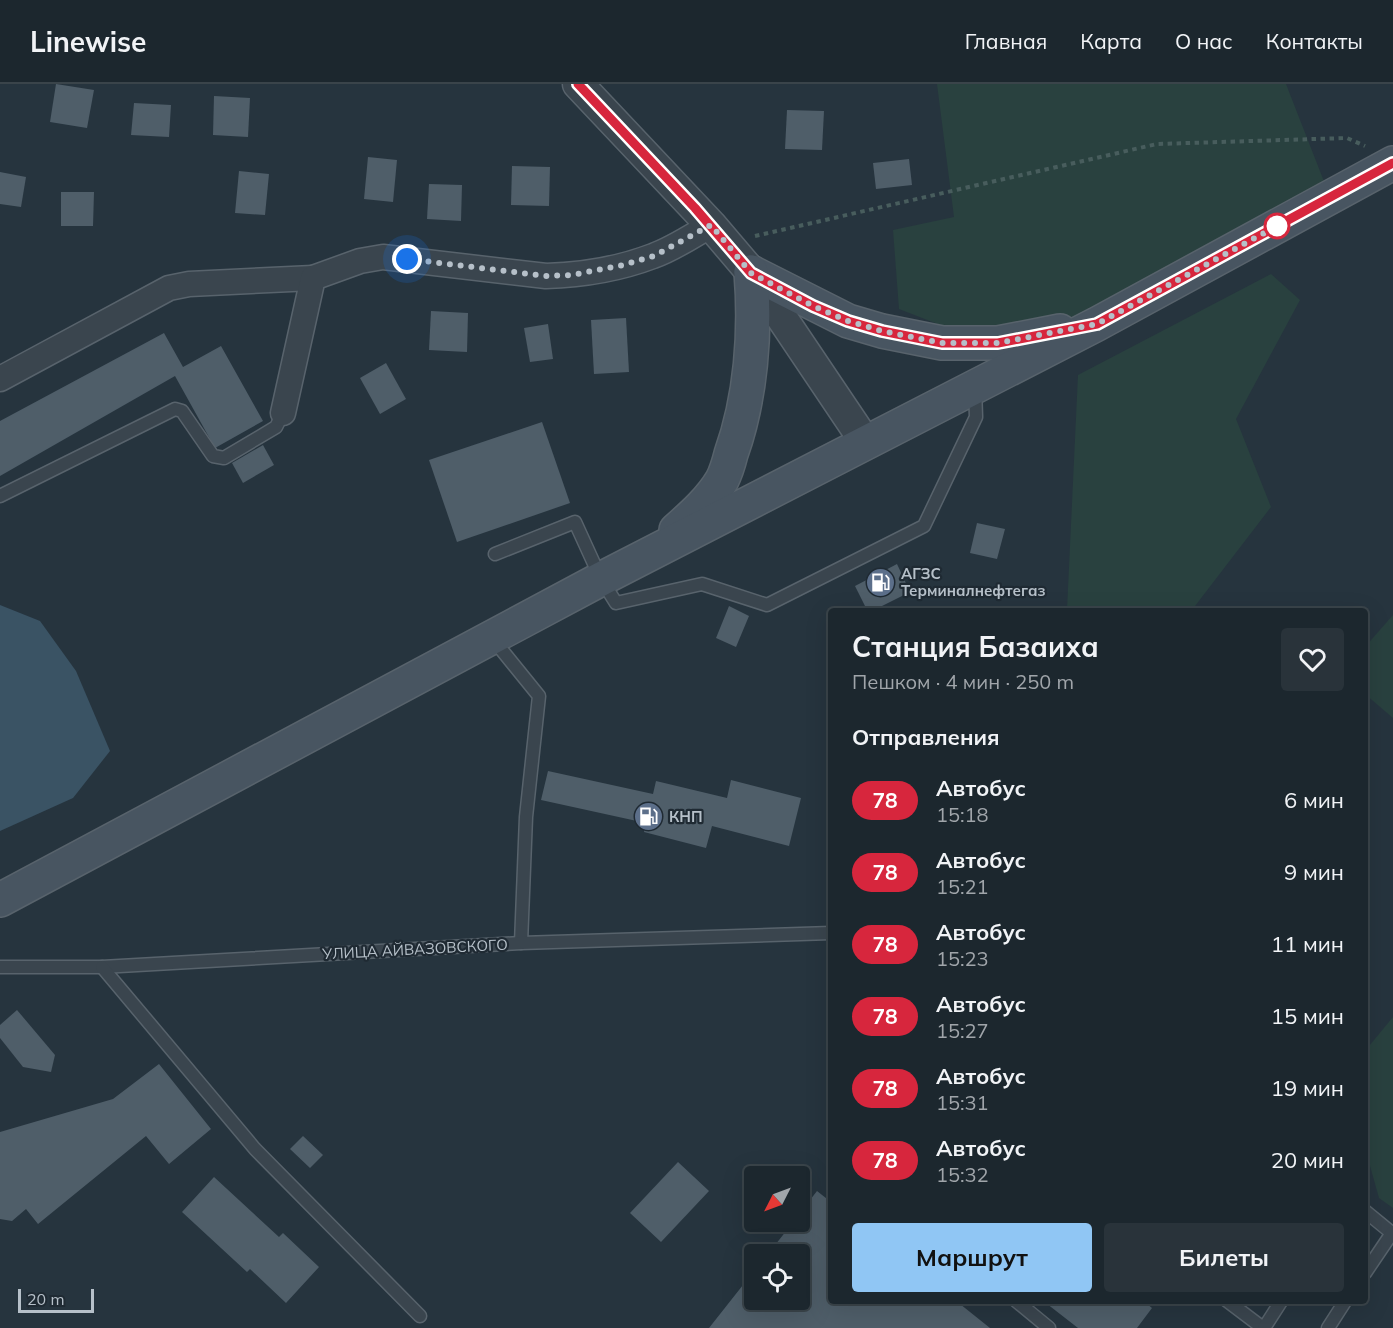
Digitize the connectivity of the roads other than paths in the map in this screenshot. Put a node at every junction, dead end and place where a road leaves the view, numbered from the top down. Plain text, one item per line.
1 (578, 84) edge
2 (1381, 155) edge
3 (711, 225) junction
4 (751, 273) junction
5 (313, 278) junction
6 (1097, 324) junction
7 (0, 379) edge
8 (975, 387) junction
9 (283, 413) joint
10 (866, 443) junction
11 (0, 496) edge
12 (495, 554) dead end
13 (647, 556) junction
14 (601, 579) junction
15 (492, 638) junction
16 (0, 900) edge
17 (828, 933) edge
18 (521, 943) junction
19 (0, 967) edge
20 (102, 967) junction
21 (1368, 1213) edge
22 (1392, 1233) edge
23 (1368, 1269) edge
24 (1020, 1304) edge
25 (1231, 1304) edge
26 (1279, 1304) edge
27 (1344, 1304) edge
28 (420, 1316) dead end
29 (1049, 1328) edge
30 (1264, 1328) edge
31 (1328, 1328) edge

1 - 3 street
2 - 6 main road
3 - 4 street
3 - 5 street
4 - 6 main road
4 - 10 street
4 - 13 main road
5 - 7 street
5 - 9 street
6 - 8 main road
8 - 10 main road
8 - 14 lane
9 - 11 lane
10 - 13 main road
12 - 14 lane
13 - 14 main road
14 - 15 main road
15 - 16 main road
15 - 18 lane
17 - 18 lane, УЛИЦА АЙВАЗОВСКОГО
18 - 20 lane, УЛИЦА АЙВАЗОВСКОГО
19 - 20 lane, УЛИЦА АЙВАЗОВСКОГО
20 - 28 lane
21 - 22 lane
22 - 23 lane
24 - 29 lane
25 - 30 lane
26 - 30 lane
27 - 31 lane

